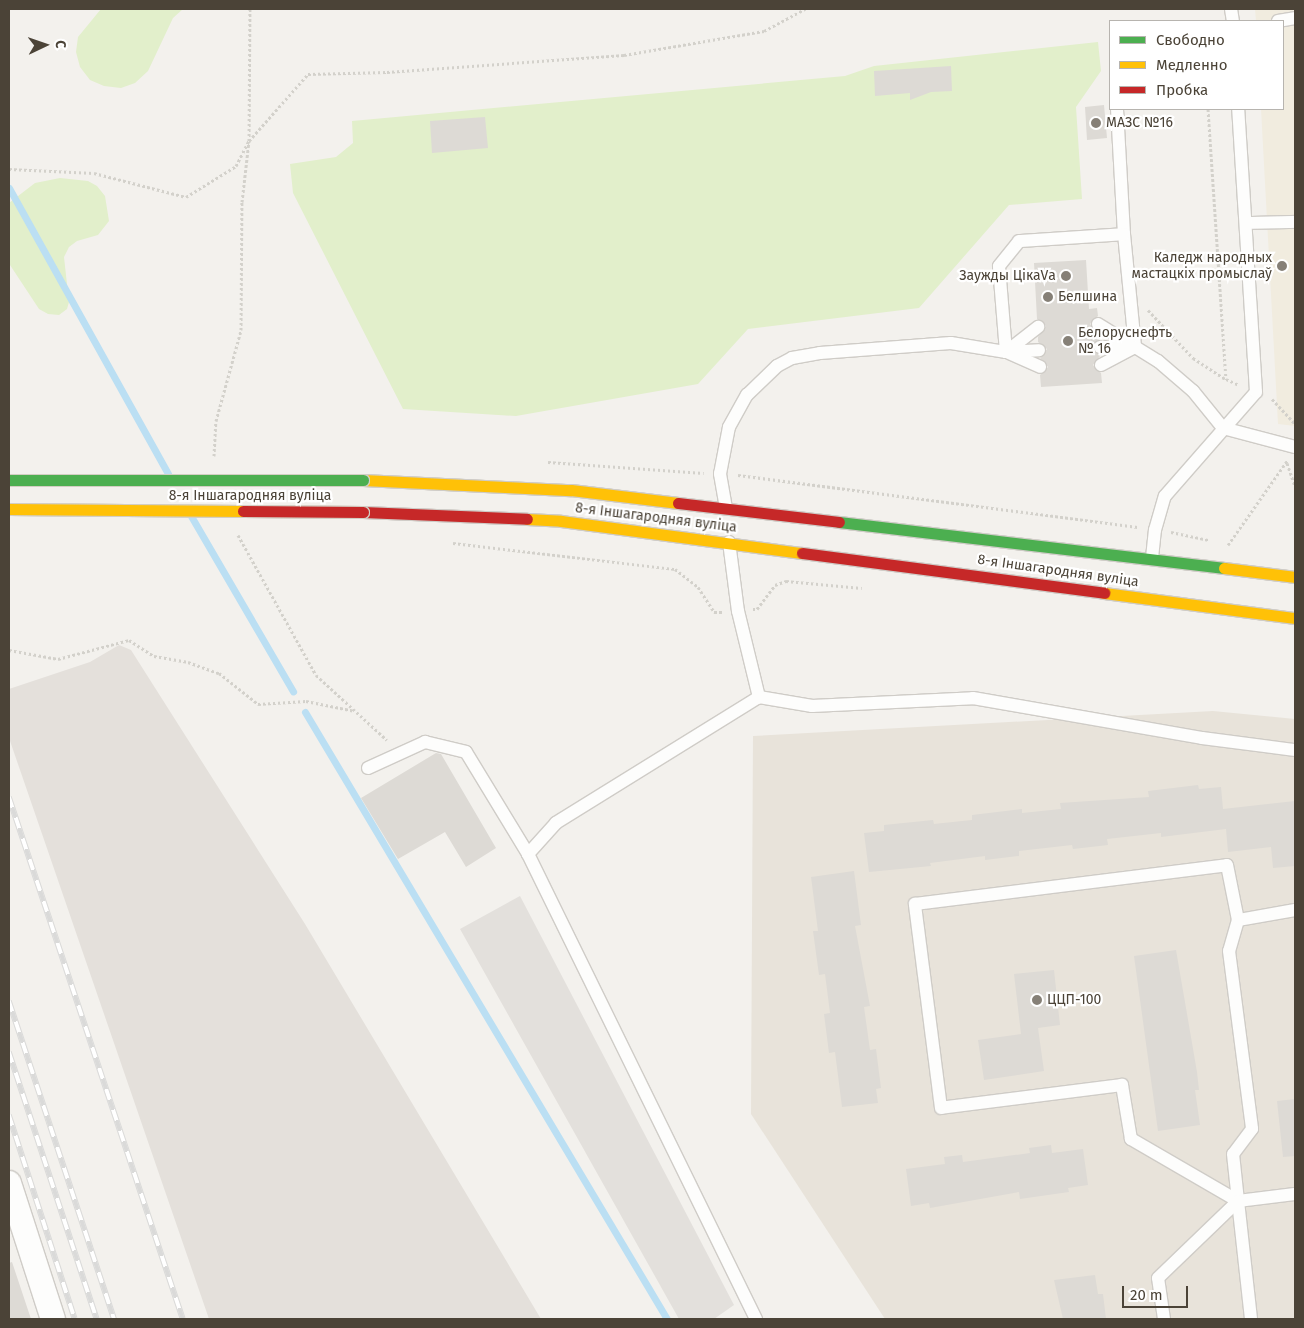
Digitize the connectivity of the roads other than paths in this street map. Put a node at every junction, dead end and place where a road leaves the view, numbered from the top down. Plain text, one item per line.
1 (1118, 110) edge
2 (1238, 110) edge
3 (1295, 222) edge
4 (1246, 223) junction
5 (1124, 234) junction
6 (1098, 324) dead end
7 (1038, 327) dead end
8 (1100, 347) dead end
9 (1135, 347) junction
10 (1039, 350) dead end
11 (1006, 352) junction
12 (1101, 365) dead end
13 (1040, 368) dead end
14 (1222, 428) junction
15 (1295, 447) edge
16 (9, 480) edge
17 (726, 508) junction
18 (9, 509) edge
19 (729, 534) junction
20 (1152, 563) junction
21 (1295, 577) edge
22 (1295, 618) edge
23 (759, 697) junction
24 (1295, 750) edge
25 (368, 768) dead end
26 (528, 854) junction
27 (1295, 910) edge
28 (1238, 920) junction
29 (9, 1183) edge
30 (1295, 1194) edge
31 (1238, 1201) junction
32 (53, 1319) edge
33 (756, 1319) edge
34 (1164, 1319) edge
35 (1251, 1319) edge

1 - 5 lane
2 - 4 lane
3 - 4 lane
4 - 14 lane
5 - 9 lane
5 - 11 lane
6 - 9 lane
7 - 11 lane
8 - 9 lane
9 - 12 lane
9 - 14 lane
10 - 11 lane
11 - 13 lane
11 - 17 lane
14 - 15 lane
14 - 20 lane
16 - 17 main road, 8-я Іншагародняя вуліца, bridge
17 - 19 main road
17 - 20 main road, 8-я Іншагародняя вуліца
18 - 19 main road, 8-я Іншагародняя вуліца, bridge
19 - 22 main road, 8-я Іншагародняя вуліца
19 - 23 lane
20 - 21 main road, 8-я Іншагародняя вуліца
23 - 24 lane
23 - 26 lane
25 - 26 lane
26 - 33 lane
27 - 28 lane
28 - 31 lane
28 - 31 lane
29 - 32 street
30 - 31 lane
31 - 34 lane
31 - 35 lane

